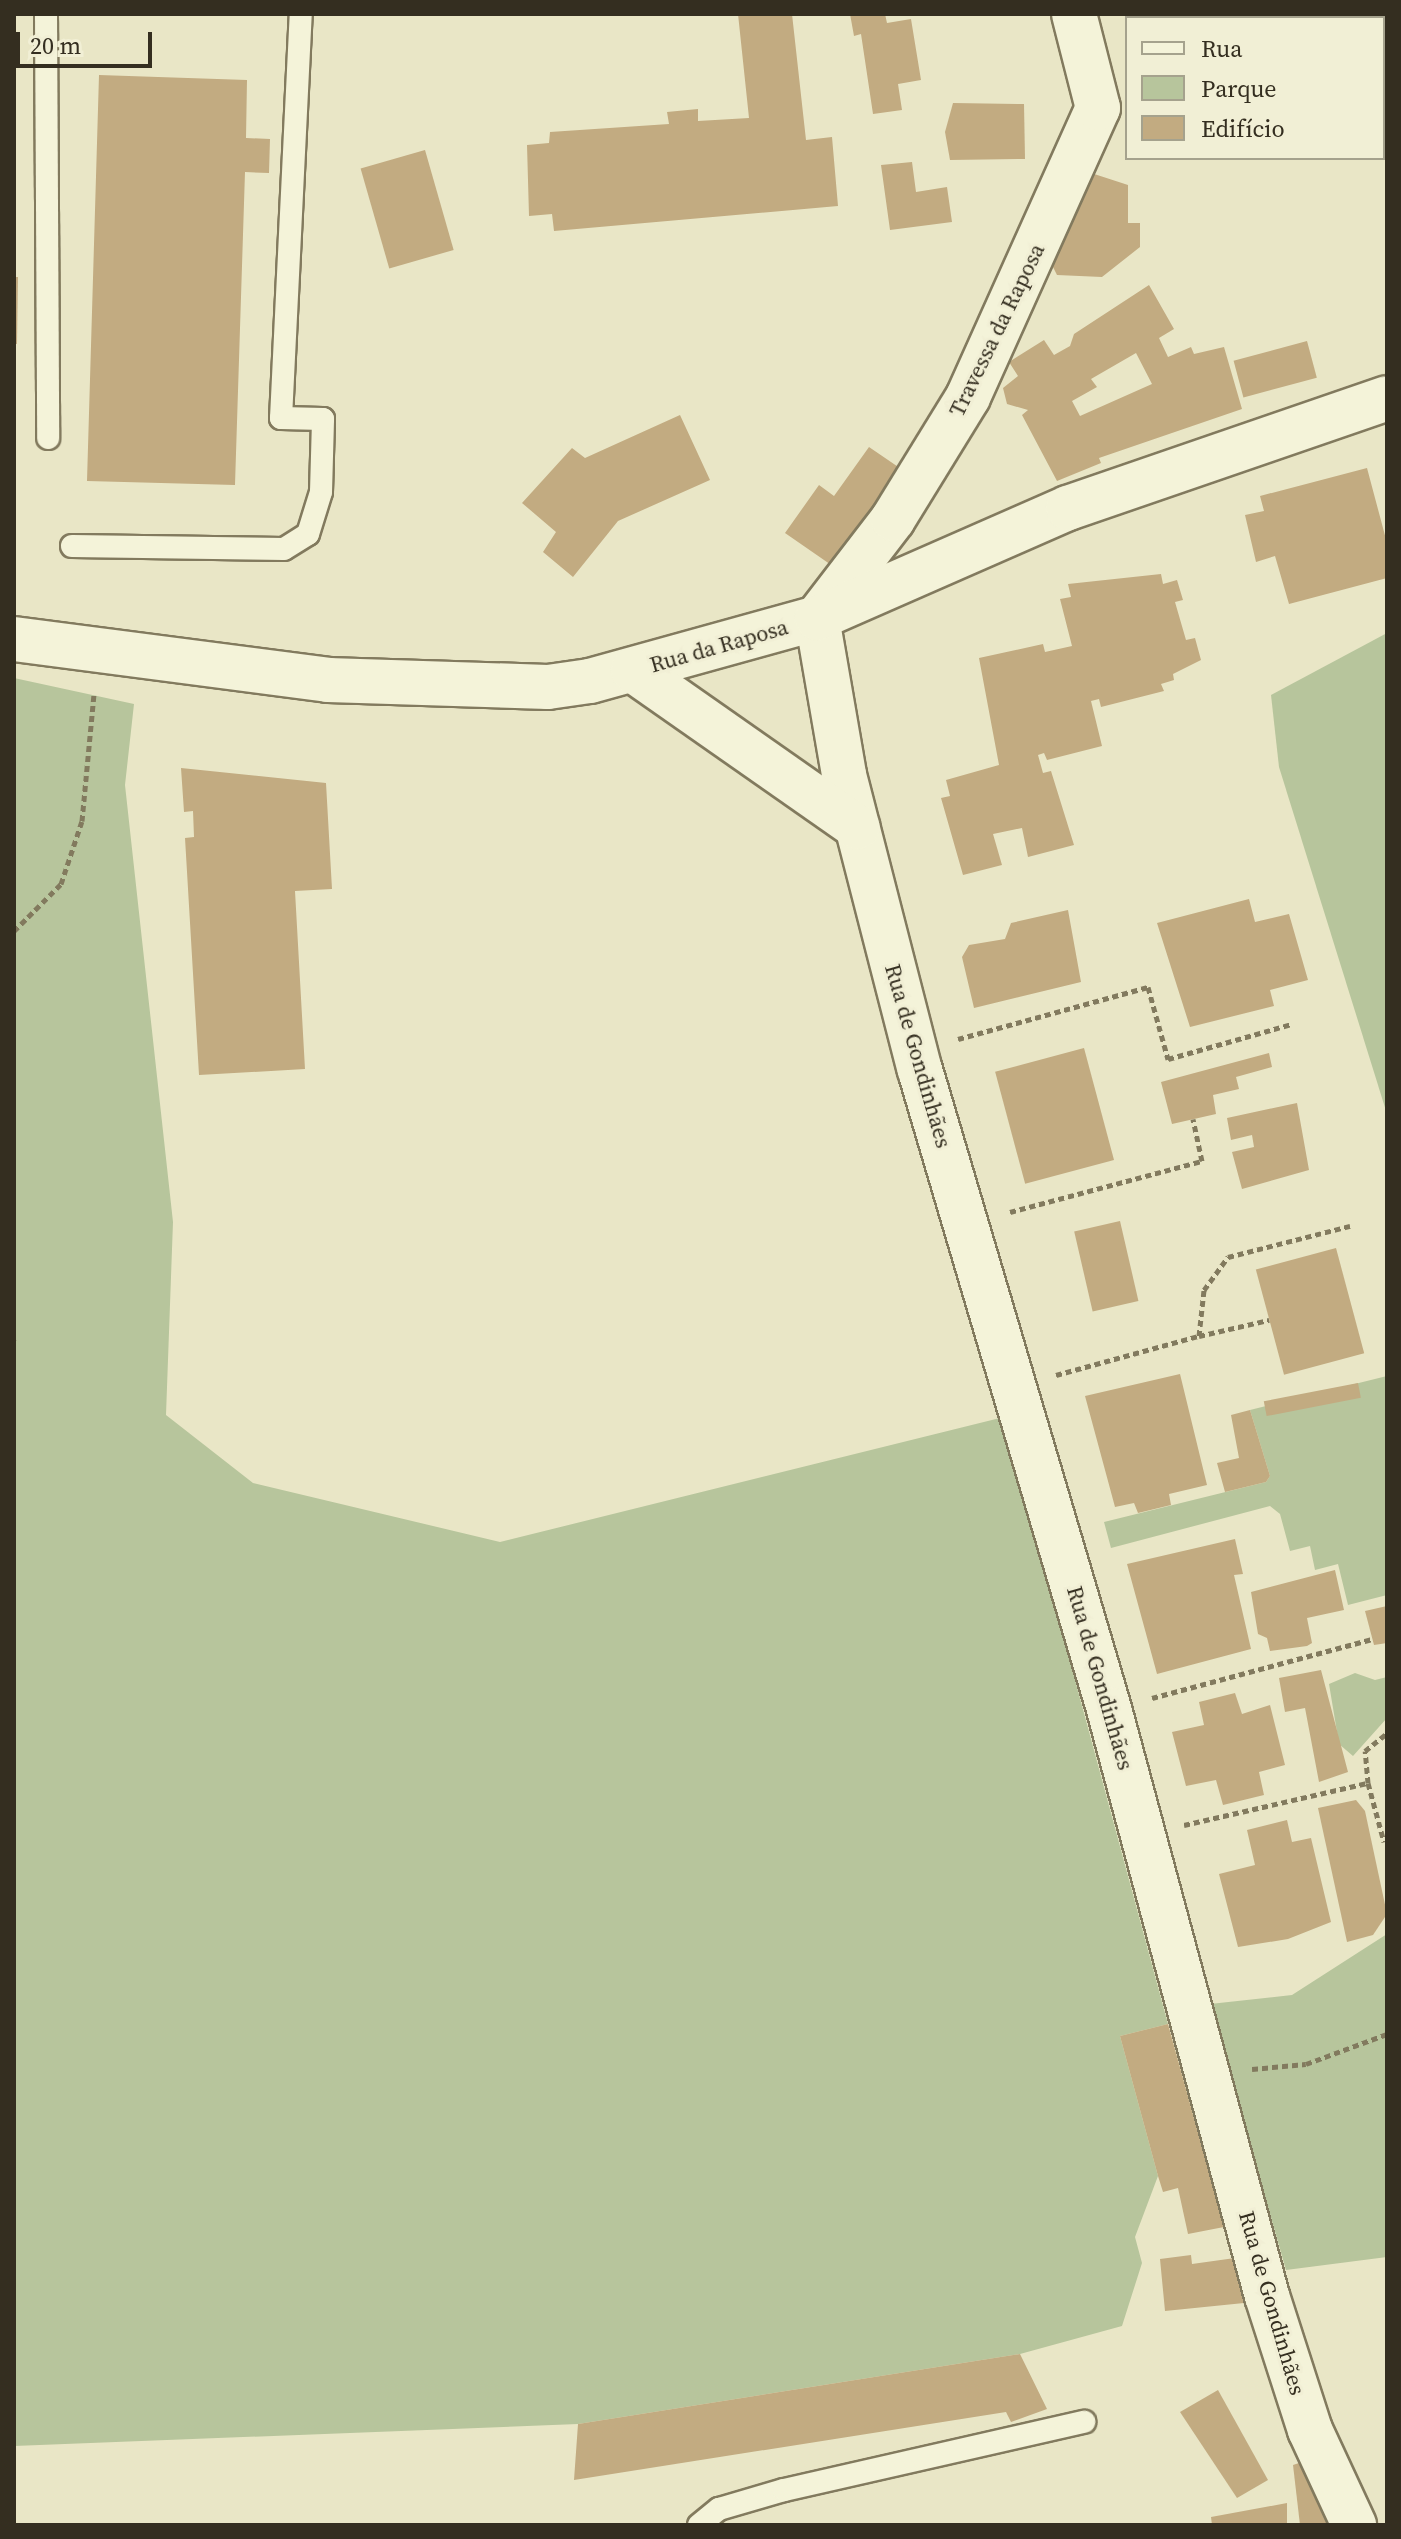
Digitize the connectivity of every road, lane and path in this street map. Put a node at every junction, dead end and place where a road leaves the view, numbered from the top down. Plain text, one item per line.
1 (46, 14) edge
2 (301, 14) edge
3 (1074, 14) edge
4 (1387, 398) edge
5 (48, 438) dead end
6 (72, 546) dead end
7 (817, 618) junction
8 (14, 639) edge
9 (98, 653) junction
10 (633, 670) junction
11 (857, 827) junction
12 (14, 931) edge
13 (1292, 1024) dead end
14 (915, 1051) junction
15 (1193, 1119) dead end
16 (966, 1223) junction
17 (1350, 1226) dead end
18 (1269, 1320) dead end
19 (1199, 1336) junction
20 (1016, 1386) junction
21 (1372, 1639) dead end
22 (1109, 1709) junction
23 (1387, 1733) edge
24 (1368, 1783) junction
25 (1144, 1834) junction
26 (1384, 1842) dead end
27 (1387, 2034) edge
28 (1207, 2072) junction
29 (1084, 2422) dead end
30 (699, 2525) edge
31 (1354, 2525) edge

1 - 5 lane
2 - 6 lane
3 - 7 street, Travessa da Raposa
4 - 7 street, Rua da Raposa
7 - 10 street, Rua da Raposa
7 - 11 street, Rua de Gondinhães
8 - 9 street, Rua da Raposa
9 - 10 street, Rua da Raposa
9 - 12 path
10 - 11 street
11 - 14 street, Rua de Gondinhães
13 - 14 path
14 - 16 street, Rua de Gondinhães
15 - 16 path
16 - 20 street, Rua de Gondinhães
17 - 19 path
18 - 19 path
19 - 20 path
20 - 22 street, Rua de Gondinhães
21 - 22 path
22 - 25 street, Rua de Gondinhães
23 - 24 path
24 - 25 path
24 - 26 path
25 - 28 street, Rua de Gondinhães
27 - 28 path
28 - 31 street, Rua de Gondinhães
29 - 30 lane

